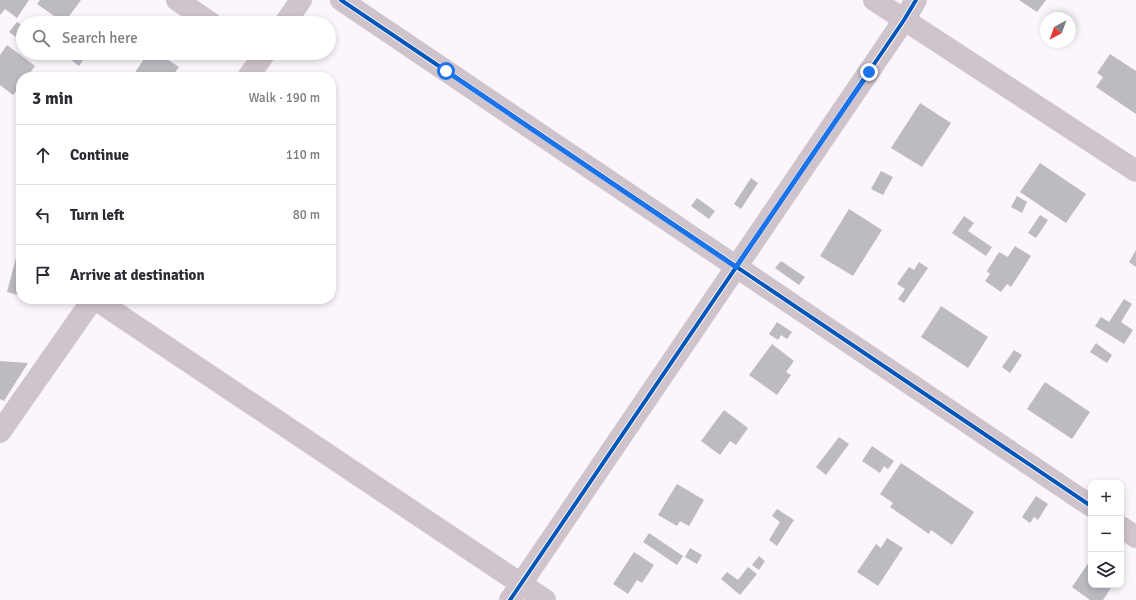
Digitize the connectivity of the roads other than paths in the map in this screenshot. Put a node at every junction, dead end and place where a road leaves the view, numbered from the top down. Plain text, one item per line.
1 (177, 0) edge
2 (301, 0) edge
3 (340, 0) edge
4 (874, 0) edge
5 (916, 0) edge
6 (200, 16) edge
7 (290, 16) edge
8 (904, 20) junction
9 (257, 60) edge
10 (251, 72) edge
11 (1136, 171) edge
12 (736, 267) junction
13 (90, 304) edge
14 (101, 304) edge
15 (0, 432) edge
16 (1088, 504) edge
17 (1124, 529) edge
18 (1136, 537) edge
19 (515, 592) edge
20 (545, 600) edge

1 - 6 street
2 - 7 street
3 - 12 street
4 - 8 street
5 - 8 street
8 - 11 street
8 - 12 street
9 - 10 street
12 - 16 street
12 - 19 street
13 - 15 street
14 - 19 street
17 - 18 street
19 - 20 street

